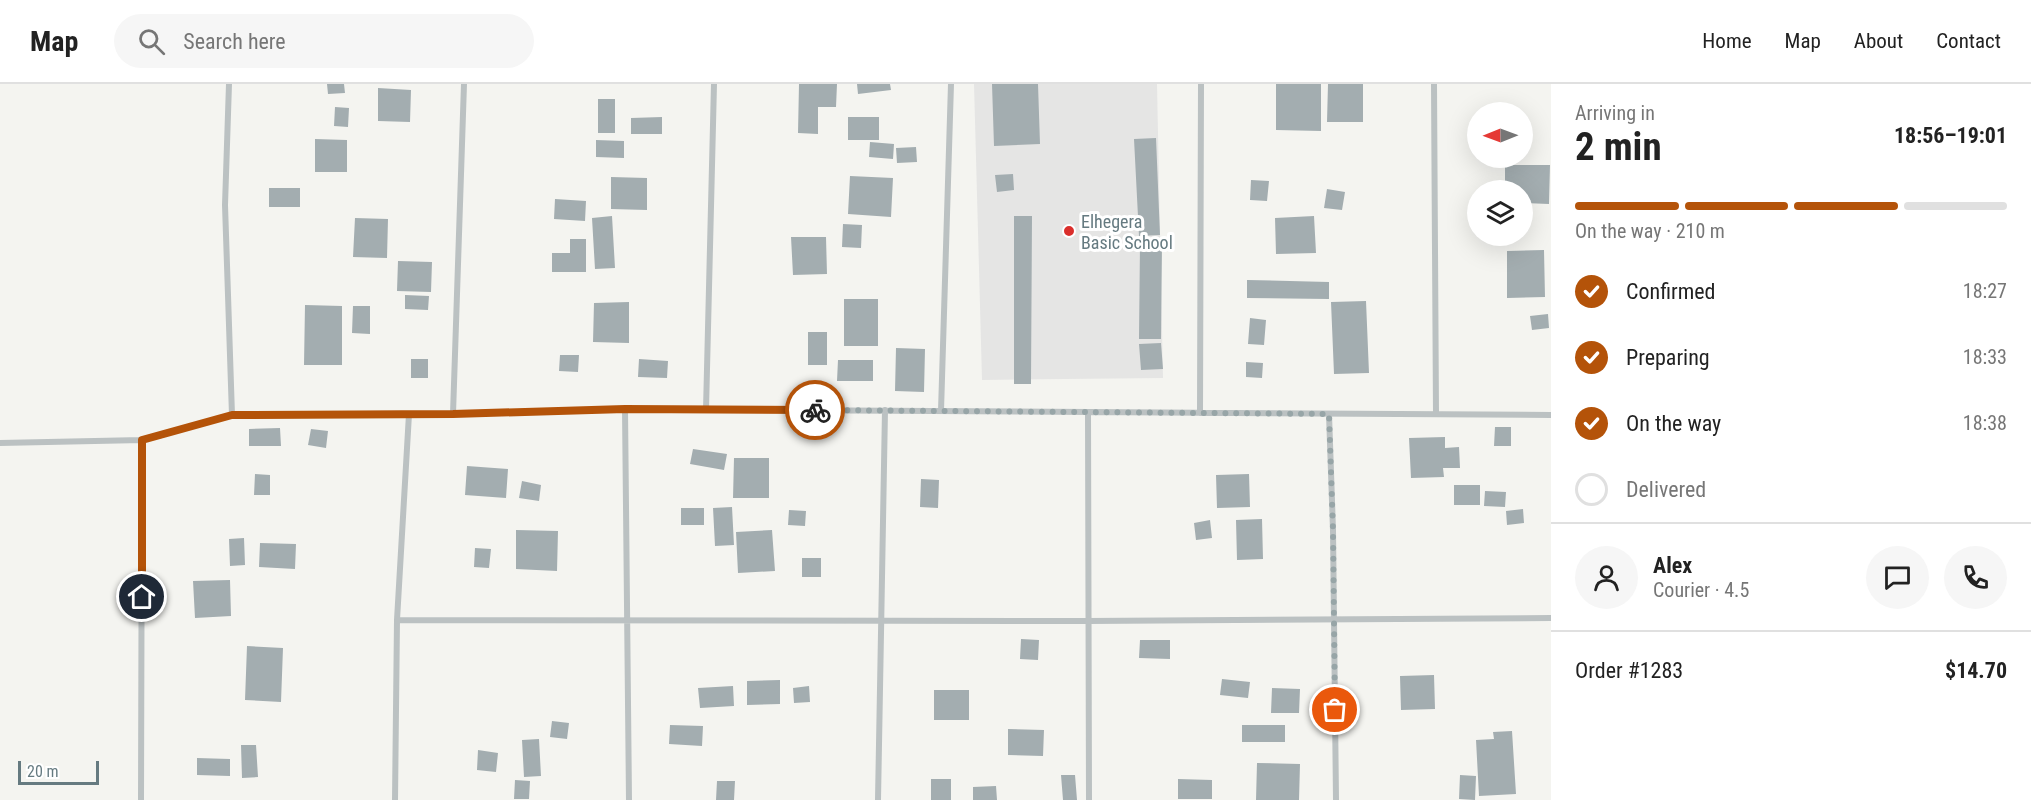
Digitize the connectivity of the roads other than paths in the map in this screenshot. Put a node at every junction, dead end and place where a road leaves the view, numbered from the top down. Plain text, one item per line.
1 (229, 84) edge
2 (464, 84) edge
3 (714, 84) edge
4 (951, 84) edge
5 (1201, 84) edge
6 (1434, 84) edge
7 (625, 409) junction
8 (706, 410) junction
9 (885, 410) junction
10 (941, 411) junction
11 (1088, 412) junction
12 (1200, 413) junction
13 (410, 414) junction
14 (453, 414) junction
15 (1329, 414) junction
16 (1436, 414) junction
17 (232, 415) junction
18 (1551, 415) edge
19 (142, 440) junction
20 (0, 444) edge
21 (1551, 618) edge
22 (397, 620) junction
23 (1334, 620) junction
24 (627, 621) junction
25 (881, 621) junction
26 (1088, 621) junction
27 (141, 800) edge
28 (396, 800) edge
29 (629, 800) edge
30 (878, 800) edge
31 (1089, 800) edge
32 (1336, 800) edge

1 - 17 street
2 - 14 street
3 - 8 street
4 - 10 street
5 - 12 street
6 - 16 street
7 - 8 street
7 - 14 street
7 - 24 street
8 - 9 street
9 - 10 street
9 - 25 street
10 - 11 street
11 - 12 street
11 - 26 street
12 - 15 street
13 - 14 street
13 - 17 street
13 - 22 street
15 - 16 street
15 - 23 street
16 - 18 street
17 - 19 street
19 - 20 street
19 - 27 street
21 - 23 street
22 - 24 street
22 - 28 street
23 - 26 street
23 - 32 street
24 - 25 street
24 - 29 street
25 - 26 street
25 - 30 street
26 - 31 street

